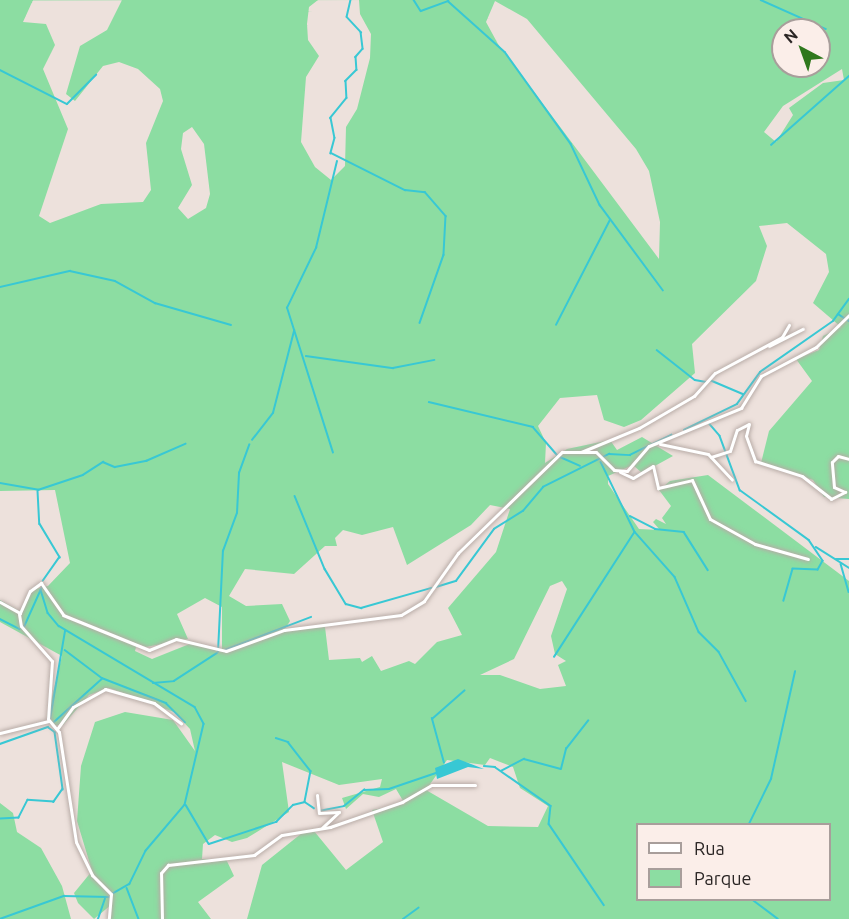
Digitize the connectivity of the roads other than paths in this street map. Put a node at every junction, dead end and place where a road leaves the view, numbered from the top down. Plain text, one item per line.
1 (849, 315) edge
2 (789, 326) dead end
3 (803, 328) dead end
4 (767, 346) junction
5 (658, 444) junction
6 (579, 453) junction
7 (711, 457) junction
8 (849, 459) edge
9 (618, 471) junction
10 (732, 480) dead end
11 (808, 559) dead end
12 (0, 602) edge
13 (19, 614) junction
14 (49, 721) junction
15 (181, 723) dead end
16 (57, 729) junction
17 (0, 733) edge
18 (475, 784) dead end
19 (317, 795) dead end
20 (321, 829) junction
21 (109, 919) edge
22 (162, 919) edge

1 - 5 street
2 - 4 street
3 - 4 street
4 - 6 street
5 - 7 street
5 - 9 street
6 - 9 street
6 - 13 street
7 - 8 street
7 - 10 street
9 - 11 street
12 - 13 street
13 - 14 street
14 - 16 street
14 - 17 street
15 - 16 street
16 - 21 street
18 - 20 street
19 - 20 street
20 - 22 street

